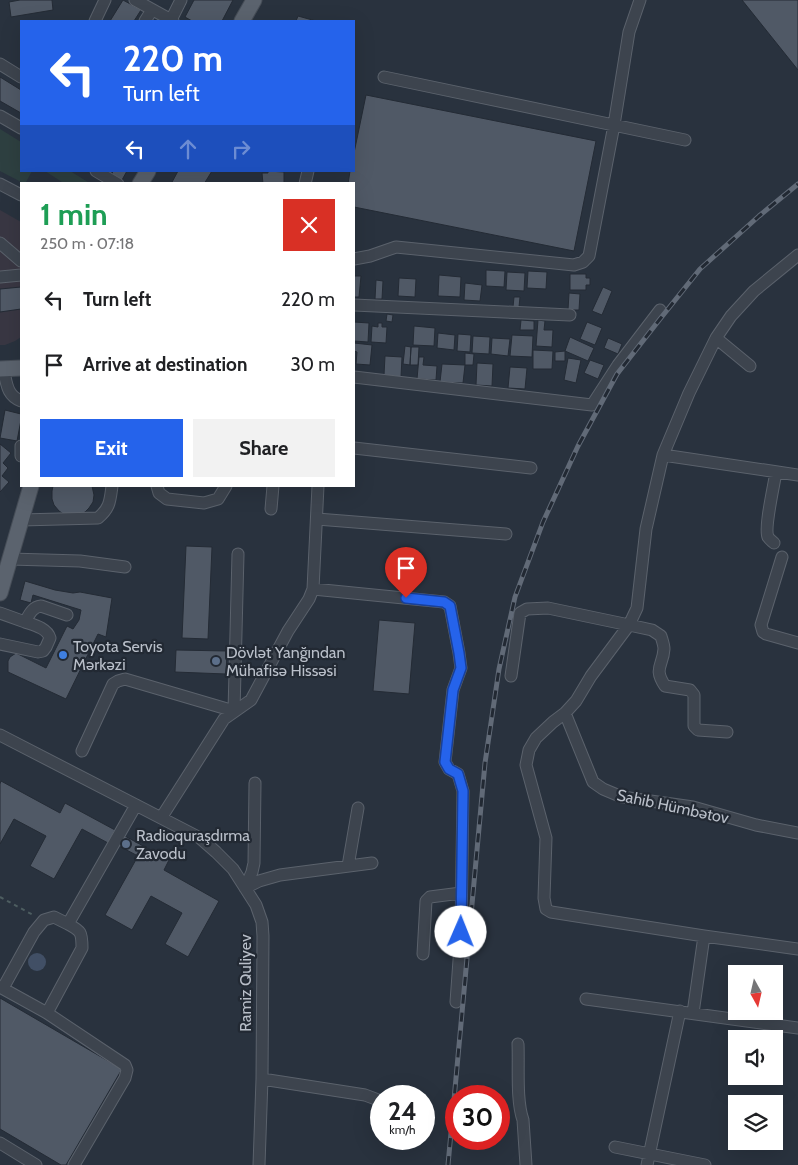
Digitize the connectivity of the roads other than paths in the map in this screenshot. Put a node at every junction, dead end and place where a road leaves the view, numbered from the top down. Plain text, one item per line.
1 (105, 0) edge
2 (135, 0) edge
3 (181, 0) edge
4 (254, 0) edge
5 (640, 0) edge
6 (152, 10) junction
7 (95, 20) edge
8 (146, 20) edge
9 (170, 20) edge
10 (172, 20) edge
11 (243, 20) edge
12 (0, 64) edge
13 (20, 76) edge
14 (384, 77) dead end
15 (0, 116) edge
16 (614, 125) junction
17 (20, 127) edge
18 (685, 140) dead end
19 (99, 172) edge
20 (115, 182) edge
21 (0, 184) edge
22 (20, 194) edge
23 (0, 243) edge
24 (798, 255) edge
25 (355, 259) edge
26 (20, 260) edge
27 (20, 275) edge
28 (0, 277) edge
29 (355, 305) edge
30 (660, 310) dead end
31 (570, 315) dead end
32 (716, 338) junction
33 (750, 366) dead end
34 (13, 367) edge
35 (355, 377) edge
36 (20, 401) edge
37 (355, 448) edge
38 (663, 455) junction
39 (531, 468) dead end
40 (776, 472) junction
41 (798, 476) edge
42 (112, 487) edge
43 (158, 487) edge
44 (225, 487) edge
45 (273, 487) edge
46 (318, 487) edge
47 (27, 491) edge
48 (272, 509) dead end
49 (317, 519) junction
50 (21, 520) junction
51 (506, 534) dead end
52 (774, 543) dead end
53 (238, 554) dead end
54 (782, 557) dead end
55 (10, 559) junction
56 (125, 567) dead end
57 (313, 589) junction
58 (0, 593) edge
59 (0, 614) edge
60 (68, 615) dead end
61 (25, 622) junction
62 (629, 625) junction
63 (798, 643) edge
64 (0, 644) edge
65 (511, 676) dead end
66 (234, 711) junction
67 (565, 713) junction
68 (727, 732) dead end
69 (0, 735) edge
70 (82, 751) dead end
71 (255, 782) dead end
72 (136, 805) junction
73 (358, 808) dead end
74 (161, 818) junction
75 (798, 833) edge
76 (372, 863) dead end
77 (348, 866) junction
78 (245, 888) junction
79 (461, 893) junction
80 (68, 924) junction
81 (704, 936) junction
82 (798, 949) edge
83 (423, 954) dead end
84 (2, 988) edge
85 (586, 998) dead end
86 (456, 1002) dead end
87 (680, 1011) junction
88 (693, 1013) junction
89 (47, 1014) junction
90 (798, 1028) edge
91 (518, 1044) dead end
92 (262, 1079) junction
93 (370, 1097) edge
94 (0, 1143) edge
95 (615, 1146) dead end
96 (648, 1160) edge
97 (36, 1165) edge
98 (74, 1165) edge
99 (259, 1165) edge
100 (526, 1165) edge
101 (705, 1165) edge

1 - 7 street
2 - 6 street
3 - 10 street
4 - 11 main road
5 - 16 street
6 - 8 street
6 - 9 street
12 - 13 street
14 - 16 street
15 - 17 street
16 - 18 street
16 - 25 street
19 - 20 street
21 - 22 street
23 - 26 street
24 - 32 street
27 - 28 street
29 - 31 street
30 - 35 street
32 - 33 street
32 - 38 street
34 - 36 street
37 - 39 street
38 - 40 street
38 - 62 street
40 - 41 street
40 - 52 street
42 - 50 street
43 - 44 street
45 - 48 street
46 - 49 street
47 - 50 main road
49 - 51 street
49 - 57 street
50 - 55 main road
53 - 66 street
54 - 63 street
55 - 56 street
55 - 58 main road
57 - 66 street
57 - 79 street
59 - 61 street
60 - 61 street
61 - 64 street
62 - 65 street
62 - 67 street
62 - 68 street
66 - 70 street
66 - 74 street
67 - 75 street, Sahib Hümbətov
67 - 81 street
69 - 72 street, Ramiz Quliyev
71 - 78 street
72 - 74 street, Ramiz Quliyev
72 - 80 street
73 - 77 street
74 - 78 street, Ramiz Quliyev
76 - 77 street
77 - 78 street
78 - 92 street, Ramiz Quliyev
79 - 83 street
79 - 86 street
80 - 84 street
80 - 89 street
81 - 82 street
81 - 88 street
84 - 89 street
85 - 87 street
87 - 88 street
87 - 96 street
88 - 90 street
89 - 98 street
91 - 100 street
92 - 93 street
92 - 99 street, Ramiz Quliyev
94 - 97 street
95 - 96 street
96 - 101 street

